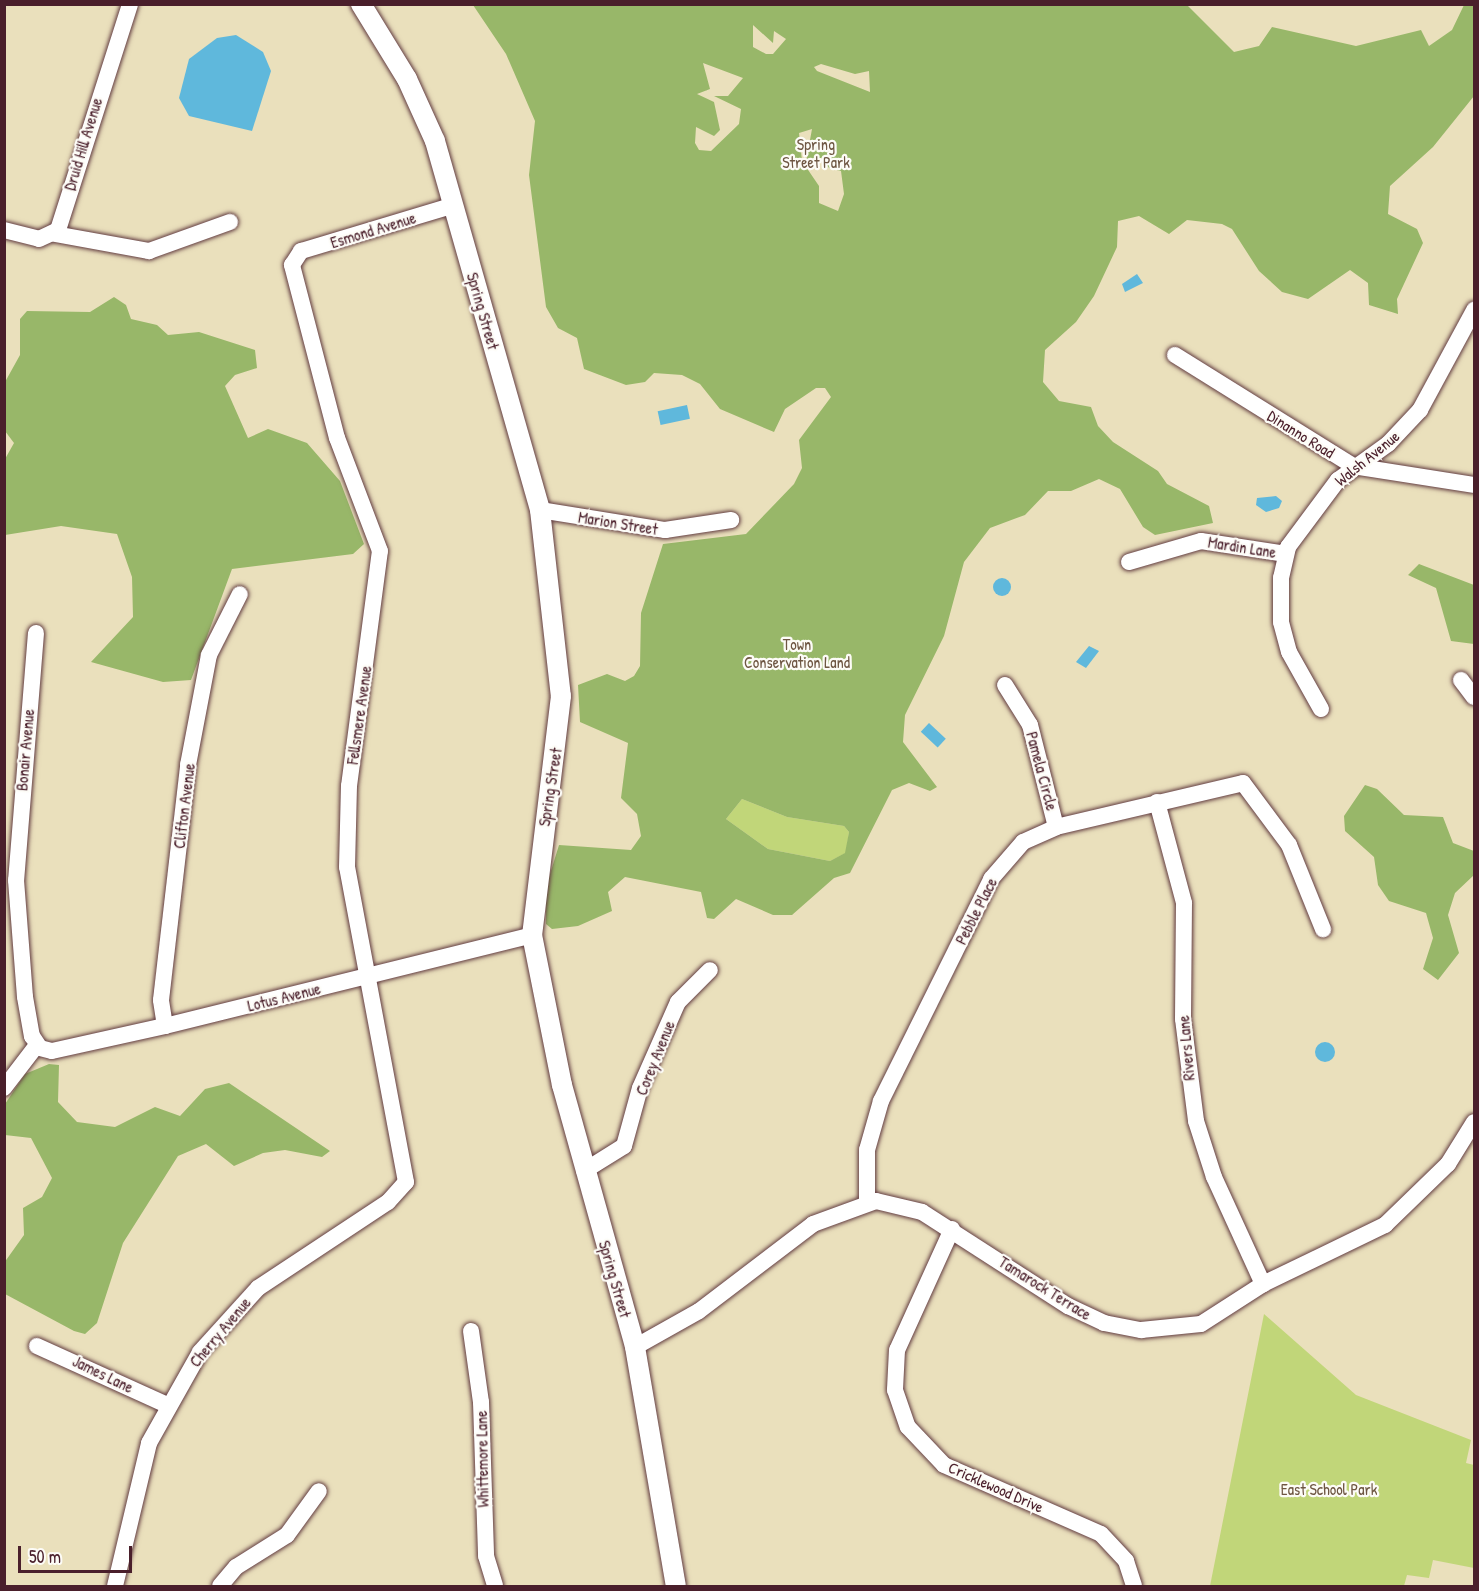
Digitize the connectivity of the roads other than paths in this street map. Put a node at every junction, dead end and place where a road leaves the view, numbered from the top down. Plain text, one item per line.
1 (130, 4) edge
2 (362, 4) edge
3 (454, 205) junction
4 (230, 222) dead end
5 (4, 230) edge
6 (56, 234) junction
7 (294, 259) joint
8 (1474, 310) edge
9 (1175, 355) dead end
10 (1353, 466) junction
11 (1474, 485) edge
12 (540, 510) junction
13 (731, 520) dead end
14 (1286, 554) junction
15 (1129, 562) dead end
16 (240, 594) dead end
17 (36, 633) dead end
18 (1461, 680) dead end
19 (1005, 685) dead end
20 (1474, 697) edge
21 (1321, 709) dead end
22 (1157, 802) junction
23 (1056, 827) junction
24 (1323, 929) dead end
25 (532, 935) junction
26 (710, 970) dead end
27 (366, 977) junction
28 (165, 1026) junction
29 (37, 1045) junction
30 (4, 1088) edge
31 (1474, 1122) edge
32 (584, 1171) junction
33 (406, 1180) joint
34 (867, 1201) junction
35 (952, 1229) junction
36 (1263, 1284) junction
37 (471, 1331) dead end
38 (37, 1346) dead end
39 (635, 1347) junction
40 (167, 1405) junction
41 (318, 1491) dead end
42 (114, 1587) edge
43 (220, 1587) edge
44 (495, 1587) edge
45 (676, 1587) edge
46 (1134, 1587) edge

1 - 6 street, Druid Hill Avenue
2 - 3 street, Spring Street
3 - 7 street, Esmond Avenue
3 - 12 street, Spring Street
4 - 6 street
5 - 6 street
7 - 27 street, Fellsmere Avenue
8 - 10 street, Walsh Avenue
9 - 10 street, Dinanno Road
10 - 11 street, Dinanno Road
10 - 14 street, Walsh Avenue
12 - 13 street, Marion Street
12 - 25 street, Spring Street
14 - 15 street, Mardin Lane
14 - 21 street, Walsh Avenue
16 - 28 street, Clifton Avenue
17 - 29 street, Bonair Avenue
18 - 20 street
19 - 23 street, Pamela Circle
22 - 23 street, Pebble Place
22 - 24 street, Pebble Place
22 - 36 street, Rivers Lane
23 - 34 street, Pebble Place
25 - 27 street, Lotus Avenue
25 - 32 street, Spring Street
26 - 32 street, Corey Avenue
27 - 28 street, Lotus Avenue
27 - 33 street, Fellsmere Avenue
28 - 29 street, Lotus Avenue
29 - 30 street
31 - 36 street, Tamarock Terrace
32 - 39 street, Spring Street
33 - 40 street, Cherry Avenue
34 - 35 street, Tamarock Terrace
34 - 39 street, Tamarock Terrace
35 - 36 street, Tamarock Terrace
35 - 46 street, Cricklewood Drive
37 - 44 street, Whittemore Lane
38 - 40 street, James Lane
39 - 45 street, Spring Street
40 - 42 street, Cherry Avenue
41 - 43 street

